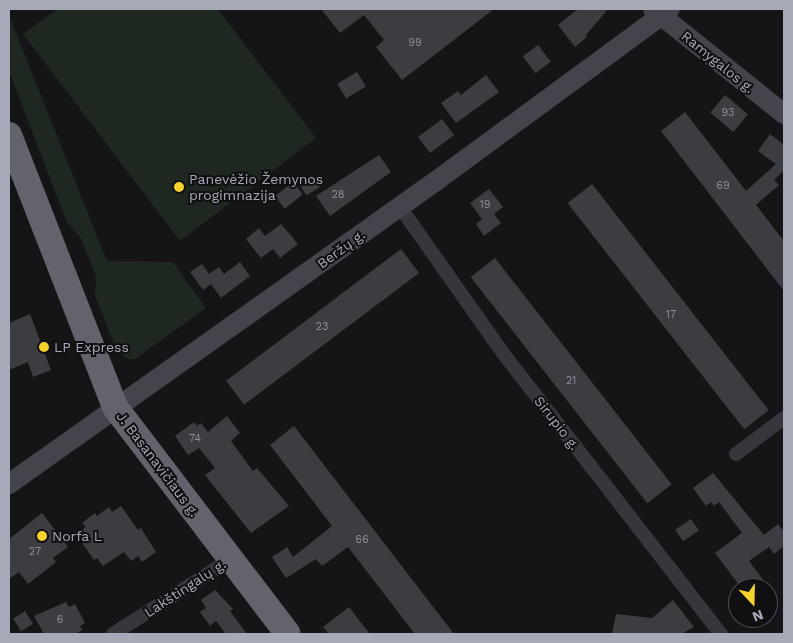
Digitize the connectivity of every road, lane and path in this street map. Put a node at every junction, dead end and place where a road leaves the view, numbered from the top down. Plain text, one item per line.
1 (662, 11) edge
2 (784, 114) edge
3 (9, 135) edge
4 (400, 207) junction
5 (115, 407) junction
6 (784, 418) edge
7 (736, 454) dead end
8 (9, 484) edge
9 (231, 559) junction
10 (113, 634) edge
11 (288, 634) edge
12 (721, 634) edge

1 - 2 main road, Ramygalos g.
1 - 4 main road, Beržų g.
3 - 5 highway, J. Basanavičiaus g.
4 - 5 main road, Beržų g.
4 - 12 street, Sirupio g.
5 - 8 main road, Beržų g.
5 - 9 highway, J. Basanavičiaus g.
6 - 7 street
9 - 10 street, Lakštingalų g.
9 - 11 highway, J. Basanavičiaus g.

